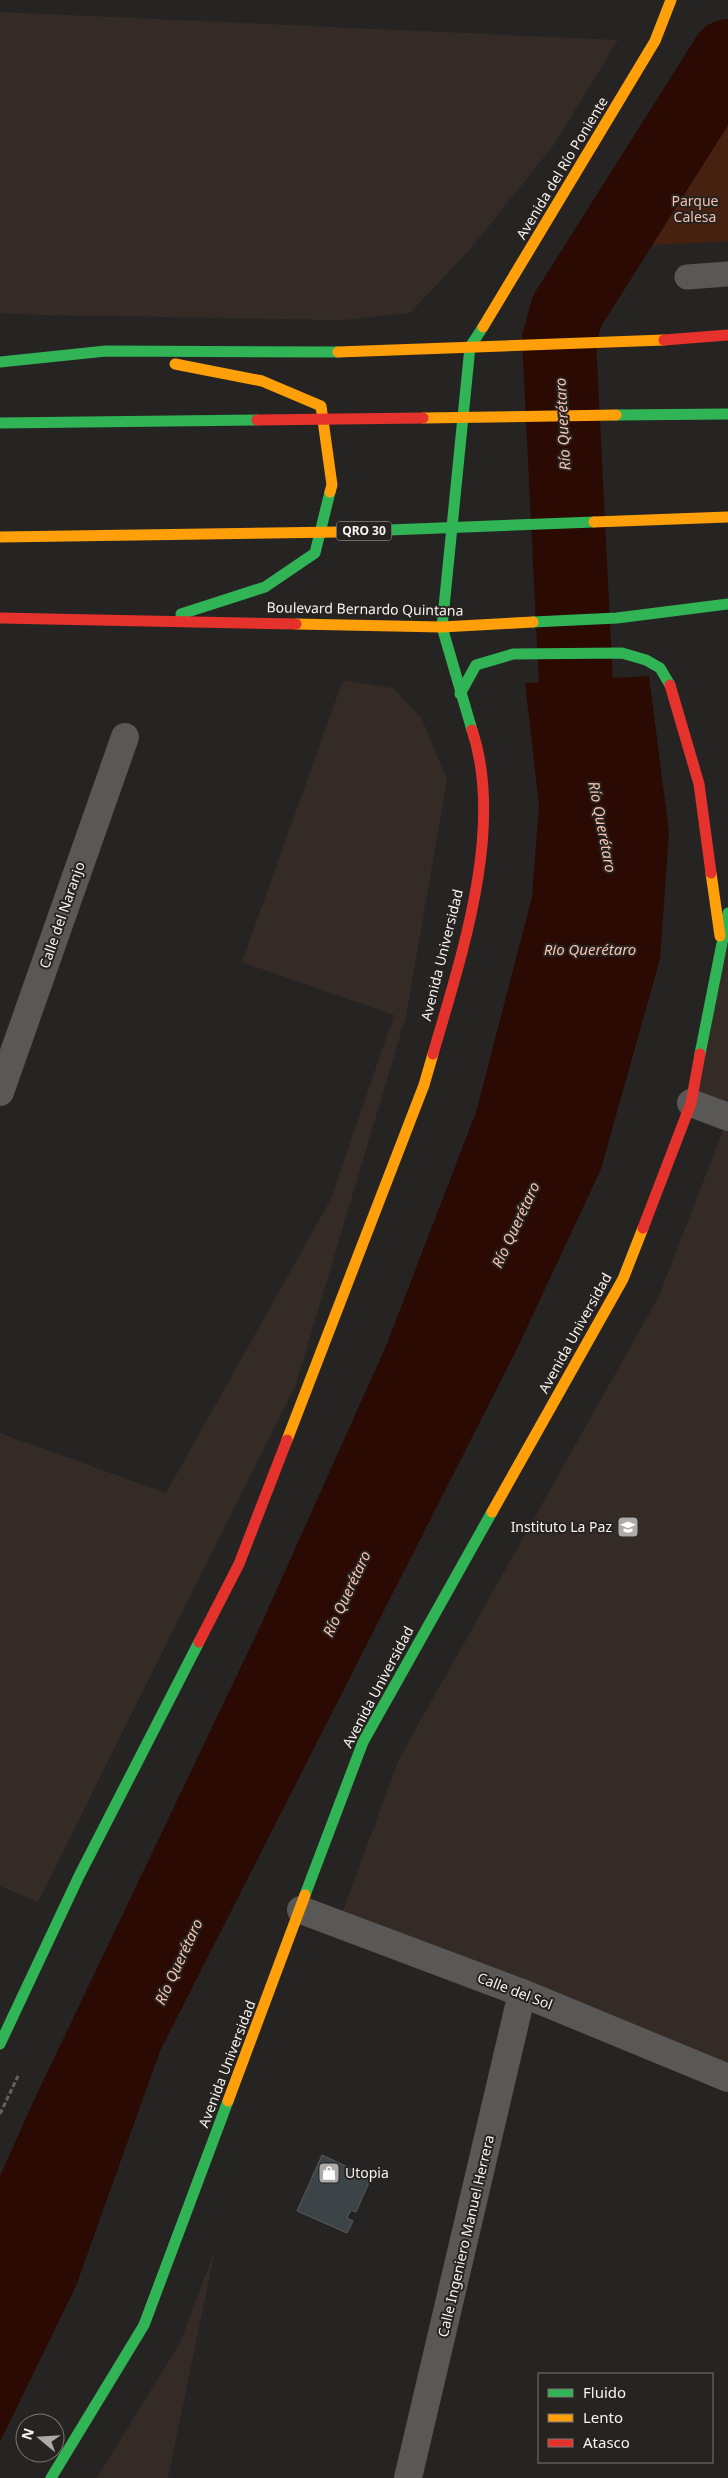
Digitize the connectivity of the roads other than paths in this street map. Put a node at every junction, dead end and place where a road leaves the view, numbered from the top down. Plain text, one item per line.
1 (671, 0) edge
2 (728, 274) edge
3 (687, 277) dead end
4 (728, 335) edge
5 (470, 347) junction
6 (106, 351) junction
7 (0, 362) edge
8 (728, 414) edge
9 (0, 424) edge
10 (728, 517) edge
11 (0, 537) edge
12 (728, 604) edge
13 (0, 618) edge
14 (160, 621) junction
15 (442, 627) junction
16 (460, 694) junction
17 (125, 737) dead end
18 (728, 913) edge
19 (721, 945) junction
20 (0, 1092) edge
21 (691, 1103) junction
22 (728, 1117) edge
23 (301, 1910) junction
24 (522, 1993) junction
25 (0, 2044) edge
26 (728, 2078) edge
27 (51, 2478) edge
28 (408, 2478) edge

1 - 5 main road, Avenida del Río Poniente
2 - 3 lane
4 - 5 main road
5 - 6 main road
5 - 15 main road
6 - 7 main road
6 - 14 main road
8 - 9 main road
10 - 11 main road, QRO 30
12 - 15 main road, Boulevard Bernardo Quintana
13 - 14 main road, Boulevard Bernardo Quintana
14 - 15 main road, Boulevard Bernardo Quintana
15 - 16 main road, Avenida Universidad
16 - 19 main road
16 - 25 main road, Avenida Universidad
17 - 20 street, Calle del Naranjo
18 - 19 main road, Avenida Universidad
19 - 21 main road, Avenida Universidad
21 - 22 street
21 - 23 main road, Avenida Universidad
23 - 24 street, Calle del Sol
23 - 27 main road, Avenida Universidad
24 - 26 street, Calle del Sol
24 - 28 street, Calle Ingeniero Manuel Herrera

